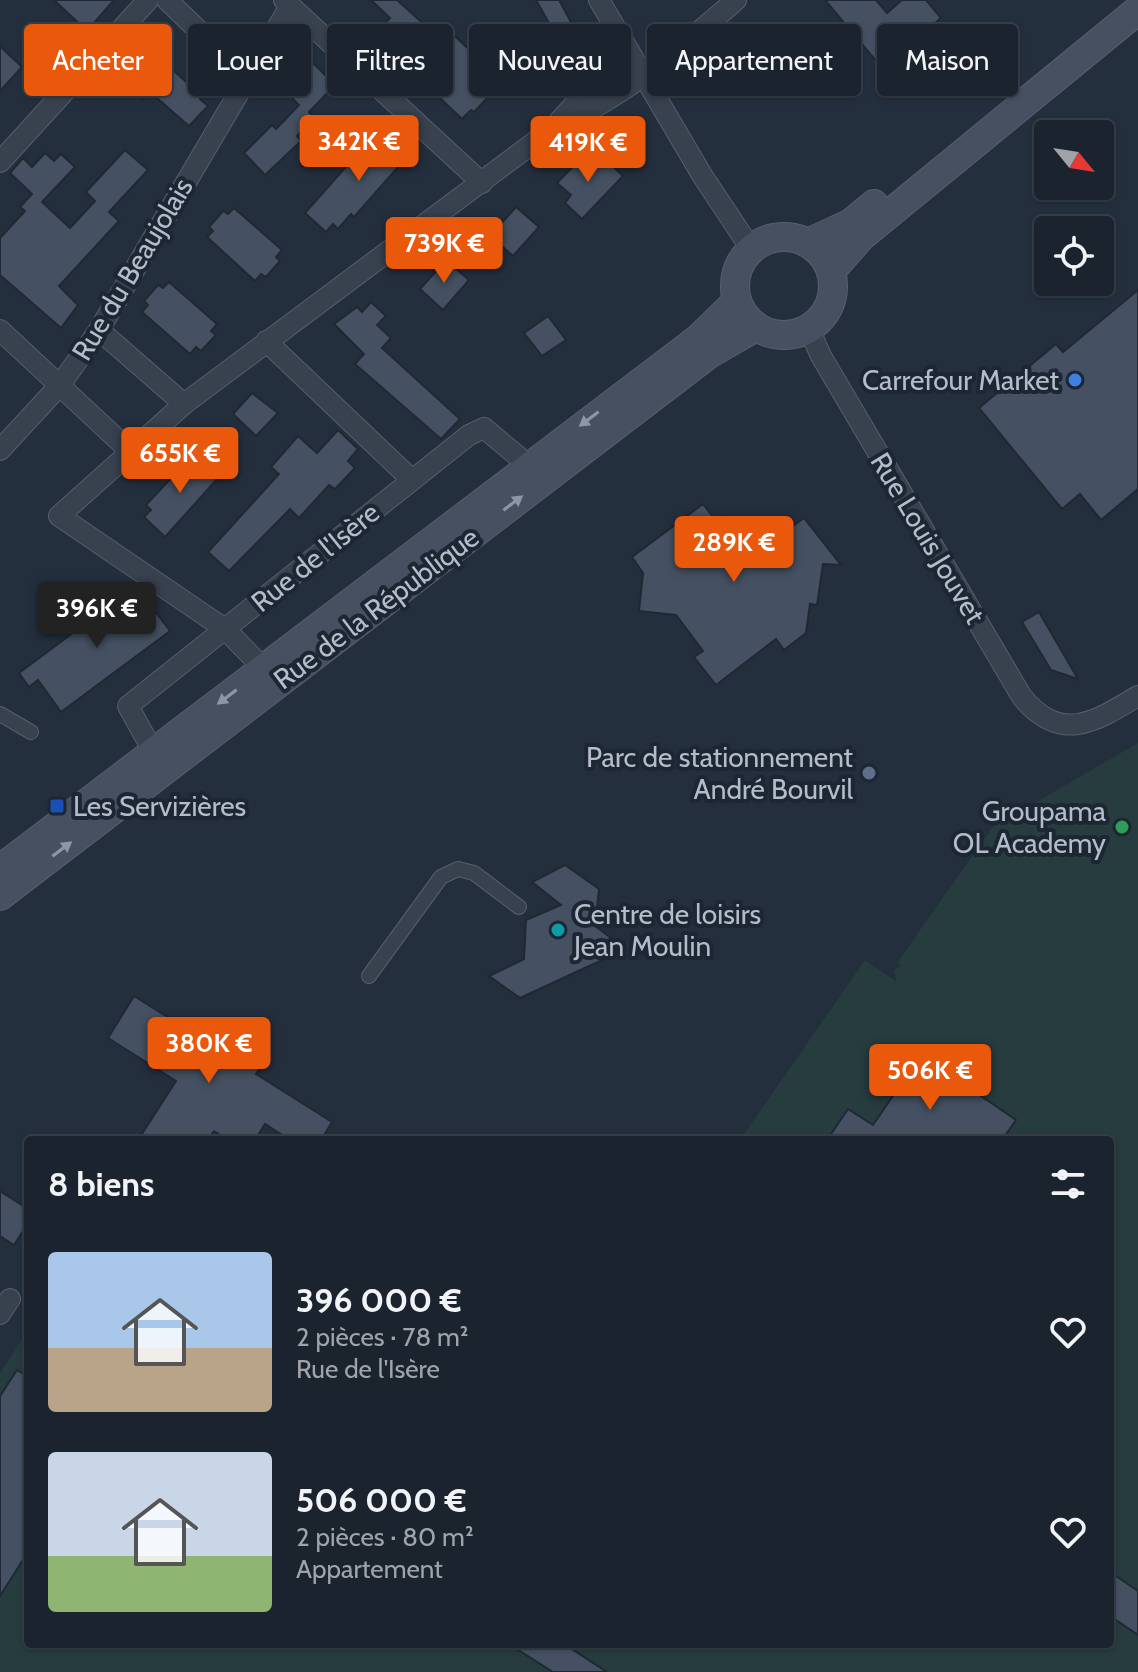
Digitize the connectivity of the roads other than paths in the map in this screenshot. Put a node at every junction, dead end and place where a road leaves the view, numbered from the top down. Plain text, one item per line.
1 (148, 0) edge
2 (167, 0) edge
3 (599, 0) edge
4 (736, 0) edge
5 (1122, 0) edge
6 (287, 3) edge
7 (1138, 10) edge
8 (192, 24) edge
9 (276, 24) edge
10 (612, 24) edge
11 (631, 57) edge
12 (645, 78) junction
13 (236, 96) edge
14 (582, 96) edge
15 (552, 129) junction
16 (0, 162) edge
17 (482, 183) junction
18 (808, 243) junction
19 (751, 249) junction
20 (831, 271) junction
21 (737, 301) junction
22 (756, 327) junction
23 (809, 329) junction
24 (0, 330) edge
25 (99, 330) junction
26 (266, 341) junction
27 (60, 385) junction
28 (184, 404) junction
29 (0, 450) edge
30 (132, 453) junction
31 (537, 472) junction
32 (412, 480) junction
33 (225, 629) junction
34 (271, 676) junction
35 (1138, 696) edge
36 (0, 714) edge
37 (31, 732) dead end
38 (154, 753) junction
39 (0, 869) edge
40 (0, 896) edge
41 (519, 907) dead end
42 (369, 976) dead end

1 - 16 street
2 - 8 street
3 - 10 street
4 - 12 street
5 - 18 main road
6 - 9 street, Rue du Beaujolais
6 - 17 street
7 - 20 main road
11 - 12 street
12 - 15 street
12 - 19 street
13 - 25 street, Rue du Beaujolais
14 - 15 street
15 - 17 street
17 - 26 street
18 - 19 main road
18 - 20 main road
19 - 21 main road
20 - 23 main road
21 - 22 main road
21 -> 31 main road, Rue de la République
22 - 23 main road
22 - 31 main road, Rue de la République
23 - 35 street, Rue Louis Jouvet
24 - 27 street
25 - 27 street, Rue du Beaujolais
25 - 28 street
26 - 28 street
26 - 32 street
27 - 29 street, Rue du Beaujolais
27 - 30 street
28 - 30 street
30 - 33 street
31 - 32 street, Rue de l'Isère
31 - 34 main road, Rue de la République
32 - 33 street, Rue de l'Isère
33 - 34 street
33 - 38 street, Rue de l'Isère
34 -> 38 main road, Rue de la République
40 -> 34 main road, Rue de la République
36 - 37 street
38 - 39 main road, Rue de la République
41 - 42 street

